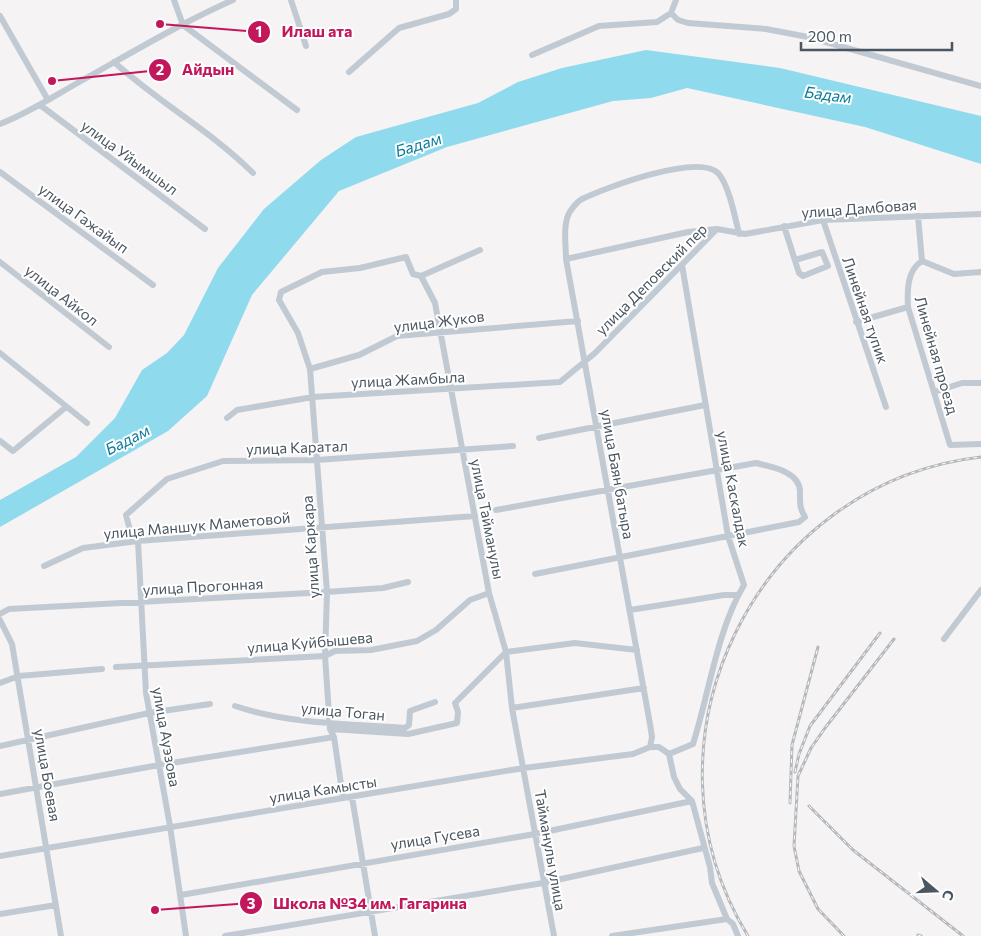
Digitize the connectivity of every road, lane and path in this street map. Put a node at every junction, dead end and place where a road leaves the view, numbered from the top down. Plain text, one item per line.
1 (174, 0) edge
2 (233, 0) edge
3 (291, 0) edge
4 (456, 0) edge
5 (676, 0) edge
6 (671, 13) junction
7 (0, 16) edge
8 (183, 25) junction
9 (306, 46) dead end
10 (532, 55) dead end
11 (114, 62) junction
12 (349, 72) dead end
13 (981, 86) edge
14 (48, 100) junction
15 (40, 105) junction
16 (297, 110) dead end
17 (0, 124) edge
18 (0, 172) edge
19 (253, 173) dead end
20 (981, 214) edge
21 (918, 216) junction
22 (823, 220) junction
23 (784, 226) junction
24 (205, 229) dead end
25 (717, 229) junction
26 (739, 234) junction
27 (480, 250) dead end
28 (566, 259) junction
29 (795, 260) junction
30 (922, 260) junction
31 (0, 262) edge
32 (682, 265) junction
33 (981, 272) edge
34 (421, 276) junction
35 (153, 285) dead end
36 (279, 300) joint
37 (908, 306) junction
38 (578, 321) junction
39 (856, 322) junction
40 (440, 331) junction
41 (109, 347) dead end
42 (0, 353) edge
43 (586, 361) junction
44 (310, 369) junction
45 (981, 383) edge
46 (450, 389) junction
47 (934, 392) junction
48 (313, 397) junction
49 (705, 405) junction
50 (66, 407) junction
51 (886, 407) dead end
52 (227, 418) dead end
53 (87, 423) dead end
54 (597, 426) junction
55 (539, 438) dead end
56 (0, 441) edge
57 (981, 444) edge
58 (513, 446) dead end
59 (462, 451) junction
60 (317, 460) junction
61 (717, 470) junction
62 (609, 491) junction
63 (496, 510) dead end
64 (475, 516) junction
65 (322, 528) junction
66 (728, 536) junction
67 (135, 542) junction
68 (620, 558) junction
69 (44, 566) dead end
70 (535, 574) dead end
71 (408, 582) dead end
72 (981, 590) edge
73 (327, 592) junction
74 (489, 593) junction
75 (738, 595) junction
76 (142, 602) junction
77 (630, 610) junction
78 (0, 614) edge
79 (0, 620) edge
80 (944, 639) dead end
81 (637, 650) junction
82 (506, 652) junction
83 (325, 656) junction
84 (144, 664) junction
85 (116, 667) dead end
86 (102, 669) dead end
87 (19, 676) junction
88 (0, 683) edge
89 (644, 688) junction
90 (435, 702) dead end
91 (210, 704) dead end
92 (235, 706) dead end
93 (512, 708) junction
94 (149, 713) junction
95 (329, 725) junction
96 (334, 737) junction
97 (28, 738) junction
98 (0, 746) edge
99 (650, 746) junction
100 (669, 754) junction
101 (159, 765) junction
102 (524, 768) junction
103 (37, 787) junction
104 (0, 794) edge
105 (352, 797) junction
106 (343, 798) junction
107 (692, 801) junction
108 (170, 826) junction
109 (535, 834) junction
110 (704, 848) junction
111 (48, 849) junction
112 (0, 856) edge
113 (363, 862) junction
114 (543, 884) junction
115 (181, 894) junction
116 (56, 905) junction
117 (372, 913) junction
118 (0, 914) edge
119 (727, 919) junction
120 (61, 936) edge
121 (186, 936) edge
122 (226, 936) edge
123 (375, 936) edge
124 (554, 936) edge
125 (612, 936) edge
126 (738, 936) edge

1 - 8 street
2 - 8 street
3 - 9 street
4 - 12 street
5 - 6 street
6 - 10 street
6 - 13 street
7 - 14 street
8 - 11 street
8 - 16 street
11 - 14 street
11 - 19 street
14 - 15 street
15 - 17 street
15 - 24 street, улица Уйымшыл
18 - 35 street, улица Гажайып
20 - 21 street, улица Дамбовая
21 - 22 street, улица Дамбовая
21 - 30 street
22 - 23 street, улица Дамбовая
22 - 39 street, Линейная тупик
23 - 26 street, улица Дамбовая
23 - 29 street
25 - 26 street, улица Деповский пер
25 - 28 street
25 - 32 street, улица Деповский пер
26 - 28 street, улица Баян батыра
27 - 34 street
28 - 38 street, улица Баян батыра
29 - 29 street
30 - 33 street
30 - 37 street, Линейная проезд
31 - 41 street, улица Айкол
32 - 43 street, улица Деповский пер
32 - 49 street, улица Каскалдак
34 - 36 street, улица Тайманулы
34 - 40 street, улица Тайманулы
36 - 44 street, улица Каркара
37 - 39 street
37 - 47 street, Линейная проезд
38 - 40 street, улица Жуков
38 - 43 street, улица Баян батыра
39 - 51 street, Линейная тупик
40 - 44 street, улица Жуков
40 - 46 street, улица Тайманулы
42 - 50 street
43 - 46 street, улица Жамбыла
43 - 54 street, улица Баян батыра
44 - 48 street, улица Каркара
45 - 47 street
46 - 48 street, улица Жамбыла
46 - 59 street, улица Тайманулы
47 - 57 street, Линейная проезд
48 - 52 street, улица Жамбыла
48 - 60 street, улица Каркара
49 - 54 street
49 - 61 street, улица Каскалдак
50 - 53 street
50 - 56 street
54 - 55 street
54 - 62 street, улица Баян батыра
58 - 59 street, улица Каратал
59 - 60 street, улица Каратал
59 - 64 street, улица Тайманулы
60 - 65 street, улица Каркара
60 - 67 street, улица Каратал
61 - 62 street
61 - 66 street, улица Каскалдак
61 - 66 street
62 - 63 street
62 - 68 street, улица Баян батыра
64 - 65 street, улица Маншук Маметовой
64 - 74 street, улица Тайманулы
65 - 67 street, улица Маншук Маметовой
65 - 73 street, улица Каркара
66 - 68 street
66 - 75 street, улица Каскалдак
67 - 69 street, улица Маншук Маметовой
67 - 76 street, улица Ауэзова
68 - 70 street
68 - 77 street, улица Баян батыра
71 - 73 street, улица Прогонная
72 - 80 street
73 - 76 street, улица Прогонная
73 - 83 street, улица Каркара
74 - 82 street, улица Тайманулы
74 - 83 street, улица Куйбышева
75 - 77 street
75 - 100 street, улица Каскалдак
76 - 78 street, улица Прогонная
76 - 84 street, улица Ауэзова
77 - 81 street, улица Баян батыра
79 - 87 street, улица Боевая
81 - 82 street
81 - 89 street, улица Баян батыра
82 - 93 street, улица Тайманулы
82 - 95 street
83 - 84 street, улица Куйбышева
83 - 95 street, улица Каркара
84 - 85 street, улица Куйбышева
84 - 94 street, улица Ауэзова
86 - 87 street
87 - 88 street
87 - 97 street, улица Боевая
89 - 93 street
89 - 99 street, улица Баян батыра
90 - 95 street, улица Тоган
91 - 94 street
92 - 95 street, улица Тоган
93 - 102 street, улица Тайманулы
94 - 97 street
94 - 101 street, улица Ауэзова
95 - 96 street, улица Каркара
96 - 101 street
96 - 106 street, улица Каркара
97 - 98 street
97 - 103 street, улица Боевая
99 - 100 street
99 - 102 street, улица Камысты
100 - 107 street
101 - 103 street
101 - 108 street, улица Ауэзова
102 - 105 street, улица Камысты
102 - 109 street, Тайманулы улица
103 - 104 street
103 - 111 street, улица Боевая
105 - 106 street, улица Камысты
105 - 113 street
106 - 108 street, улица Камысты
107 - 109 street, улица Гусева
107 - 110 street
108 - 111 street, улица Камысты
108 - 115 street, улица Ауэзова
109 - 113 street, улица Гусева
109 - 114 street, Тайманулы улица
110 - 114 street
110 - 119 street
111 - 112 street, улица Камысты
111 - 116 street, улица Боевая
113 - 115 street, улица Гусева
113 - 117 street
114 - 117 street
114 - 124 street, Тайманулы улица
115 - 121 street, улица Ауэзова
116 - 118 street
116 - 120 street, улица Боевая
117 - 122 street
117 - 123 street
119 - 125 street
119 - 126 street

